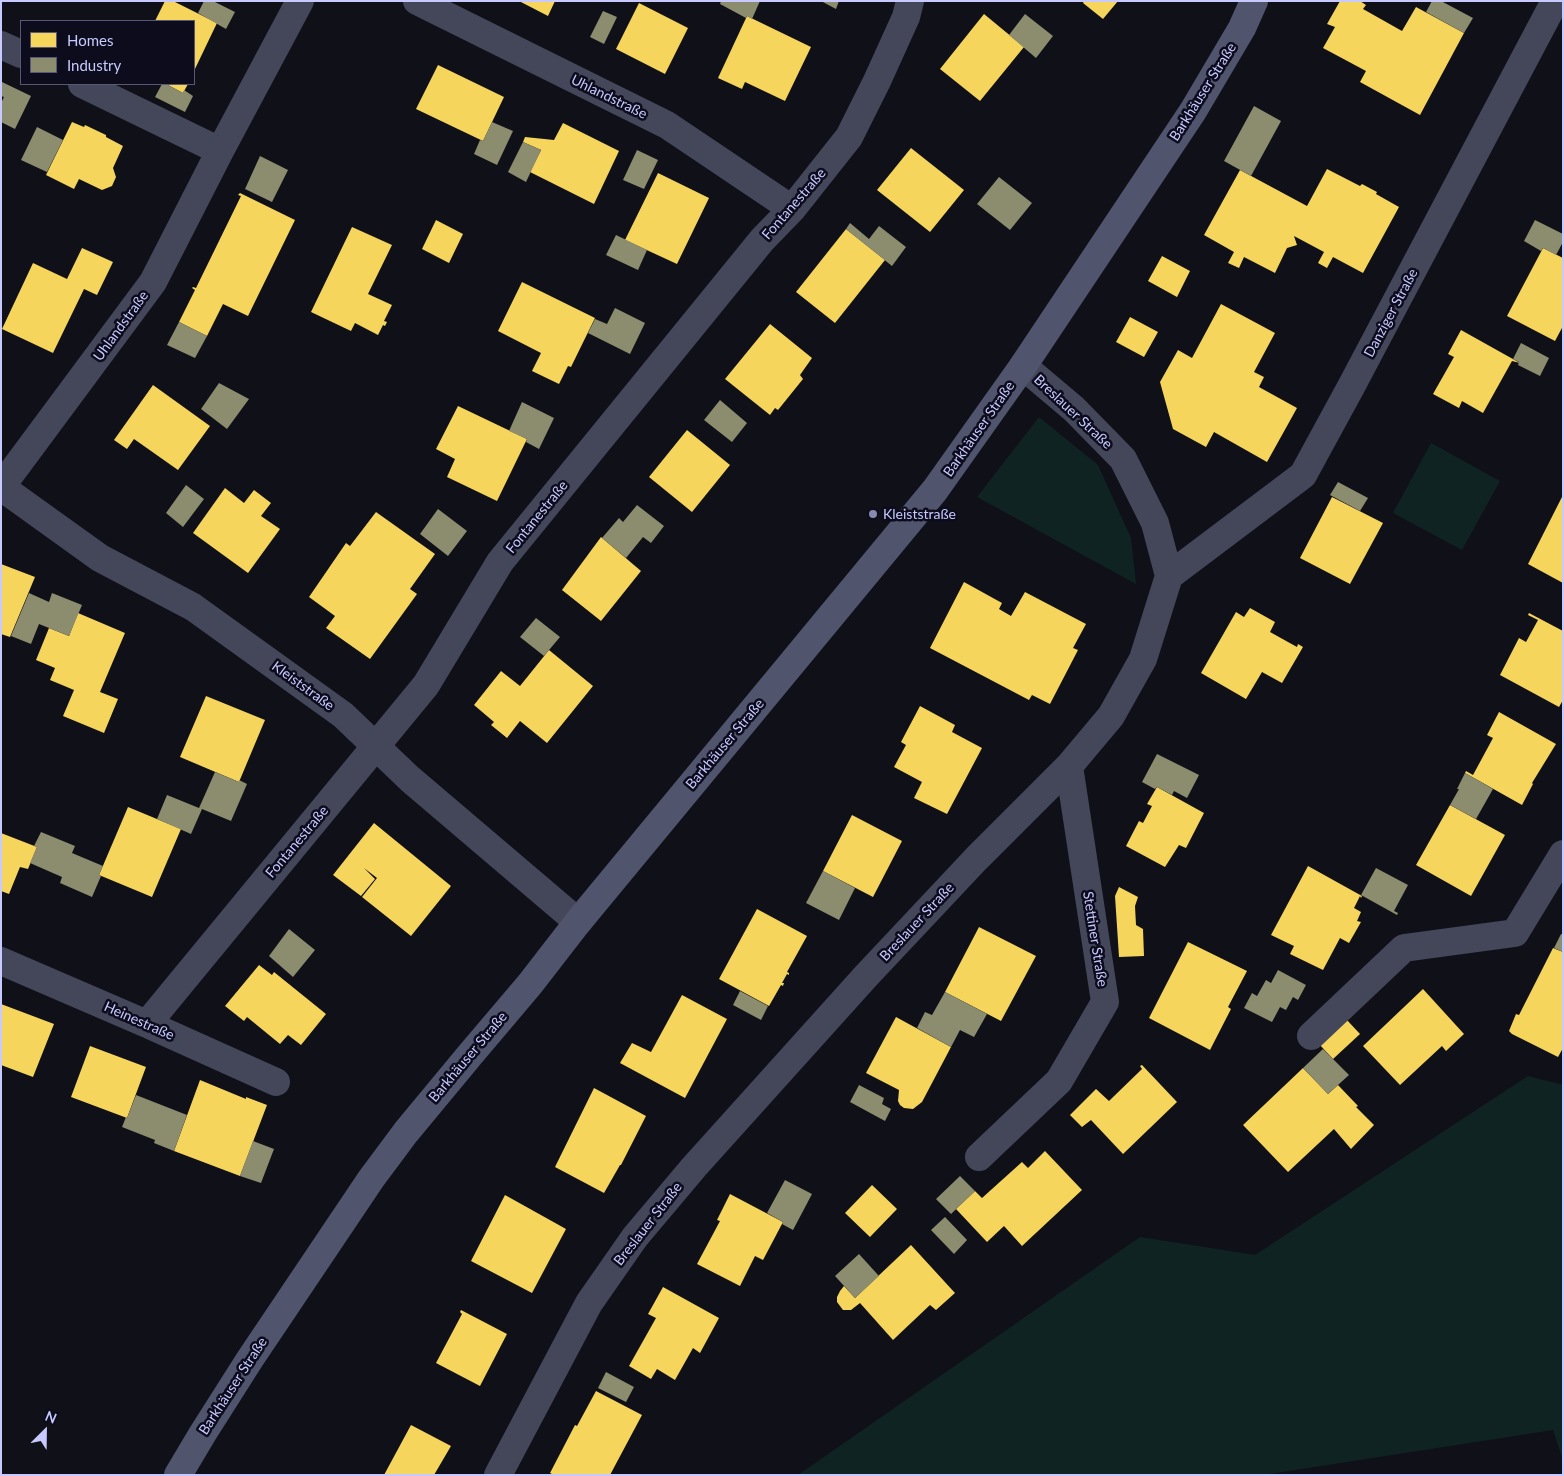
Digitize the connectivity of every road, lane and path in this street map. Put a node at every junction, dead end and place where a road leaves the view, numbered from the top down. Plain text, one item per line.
1 (300, 1) edge
2 (417, 1) edge
3 (910, 1) edge
4 (1254, 1) edge
5 (1555, 1) edge
6 (1, 45) edge
7 (20, 54) edge
8 (84, 85) edge
9 (220, 151) junction
10 (792, 209) junction
11 (1023, 366) junction
12 (1, 487) edge
13 (1169, 576) junction
14 (376, 746) junction
15 (1069, 766) junction
16 (1563, 854) edge
17 (578, 922) junction
18 (1, 960) edge
19 (147, 1024) junction
20 (1311, 1036) dead end
21 (276, 1082) dead end
22 (979, 1157) dead end
23 (178, 1475) edge
24 (498, 1475) edge

1 - 9 street, Uhlandstraße
2 - 10 street, Uhlandstraße
3 - 10 street, Fontanestraße
4 - 11 street, Barkhäuser Straße
5 - 13 street, Danziger Straße
6 - 7 street
8 - 9 street
9 - 12 street, Uhlandstraße
10 - 14 street, Fontanestraße
11 - 13 street, Breslauer Straße
11 - 17 street, Barkhäuser Straße
12 - 14 street, Kleiststraße
13 - 15 street, Breslauer Straße
14 - 17 street, Kleiststraße
14 - 19 street, Fontanestraße
15 - 22 street, Stettiner Straße
15 - 24 street, Breslauer Straße
16 - 20 street
17 - 23 street, Barkhäuser Straße
18 - 19 street, Heinestraße
19 - 21 street, Heinestraße

